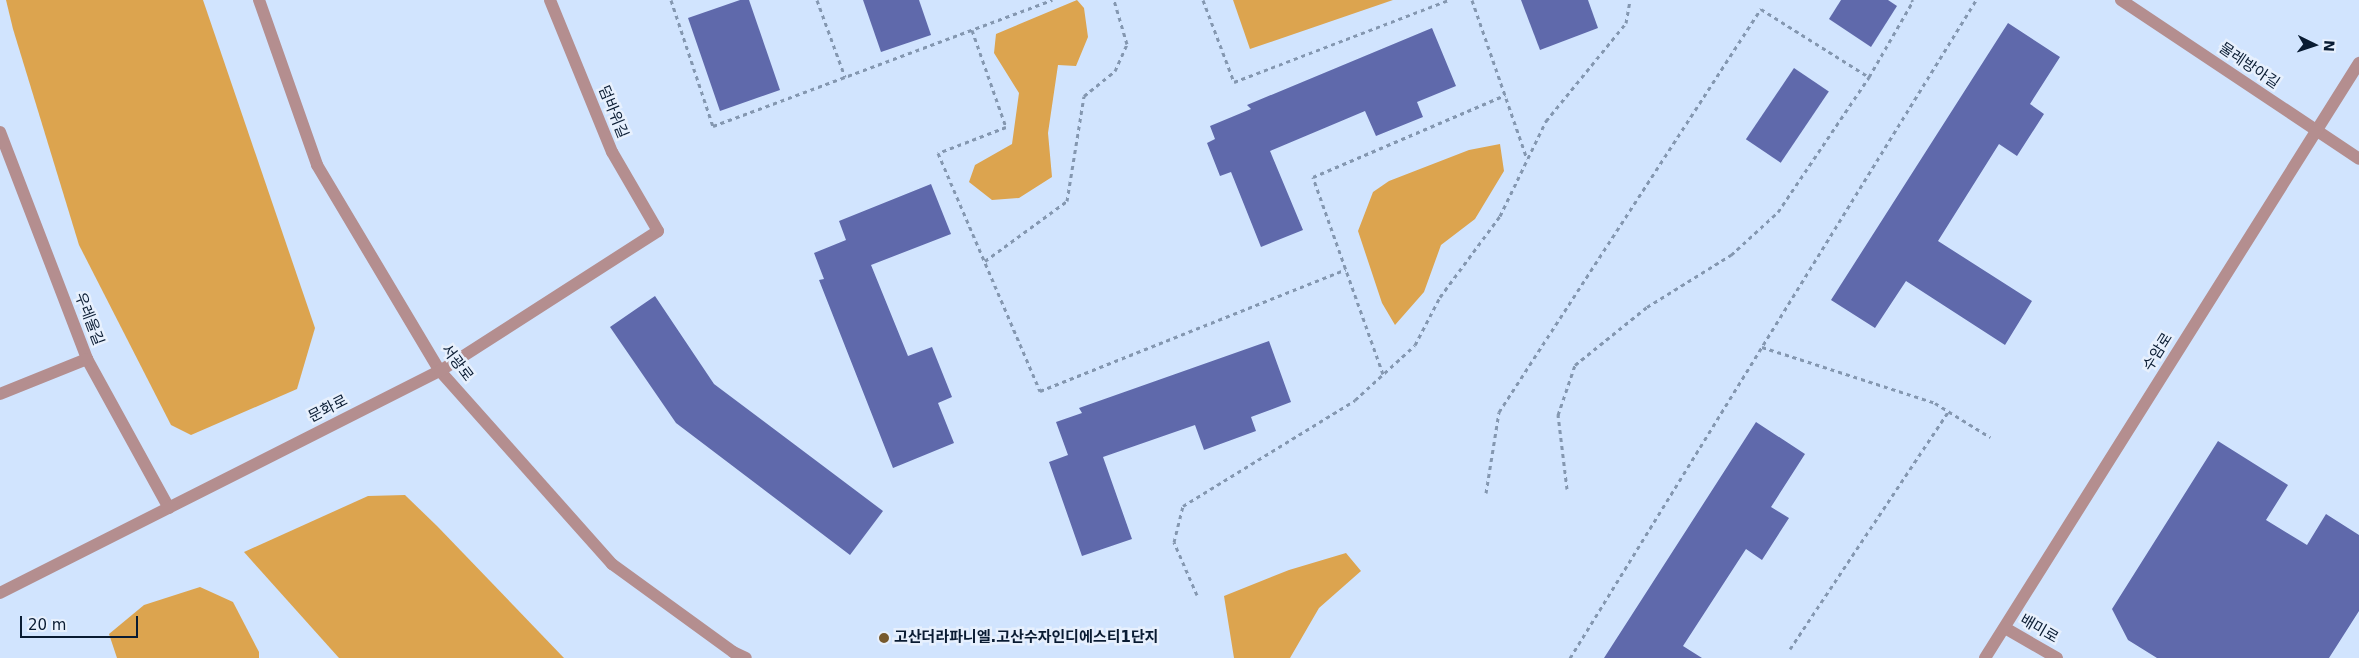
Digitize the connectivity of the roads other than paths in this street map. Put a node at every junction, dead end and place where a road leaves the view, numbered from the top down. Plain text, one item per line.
1 (259, 0) edge
2 (550, 0) edge
3 (2120, 0) edge
4 (2359, 63) edge
5 (2316, 129) junction
6 (0, 132) edge
7 (2359, 159) edge
8 (658, 231) joint
9 (87, 360) junction
10 (440, 371) junction
11 (0, 394) edge
12 (169, 508) junction
13 (0, 593) edge
14 (2005, 628) junction
15 (746, 658) edge
16 (1985, 658) edge
17 (2057, 658) edge

1 - 10 street, 서광로
2 - 8 street, 덤바위길
3 - 5 street, 물레방아길
4 - 5 street, 수암로
5 - 7 street, 물레방아길
5 - 14 street, 수암로
6 - 9 street, 우레울길
8 - 10 street, 문화로
9 - 11 street
9 - 12 street, 우레울길
10 - 12 street, 문화로
10 - 15 street, 서광로
12 - 13 street, 문화로
14 - 16 street, 수암로
14 - 17 street, 배미로

